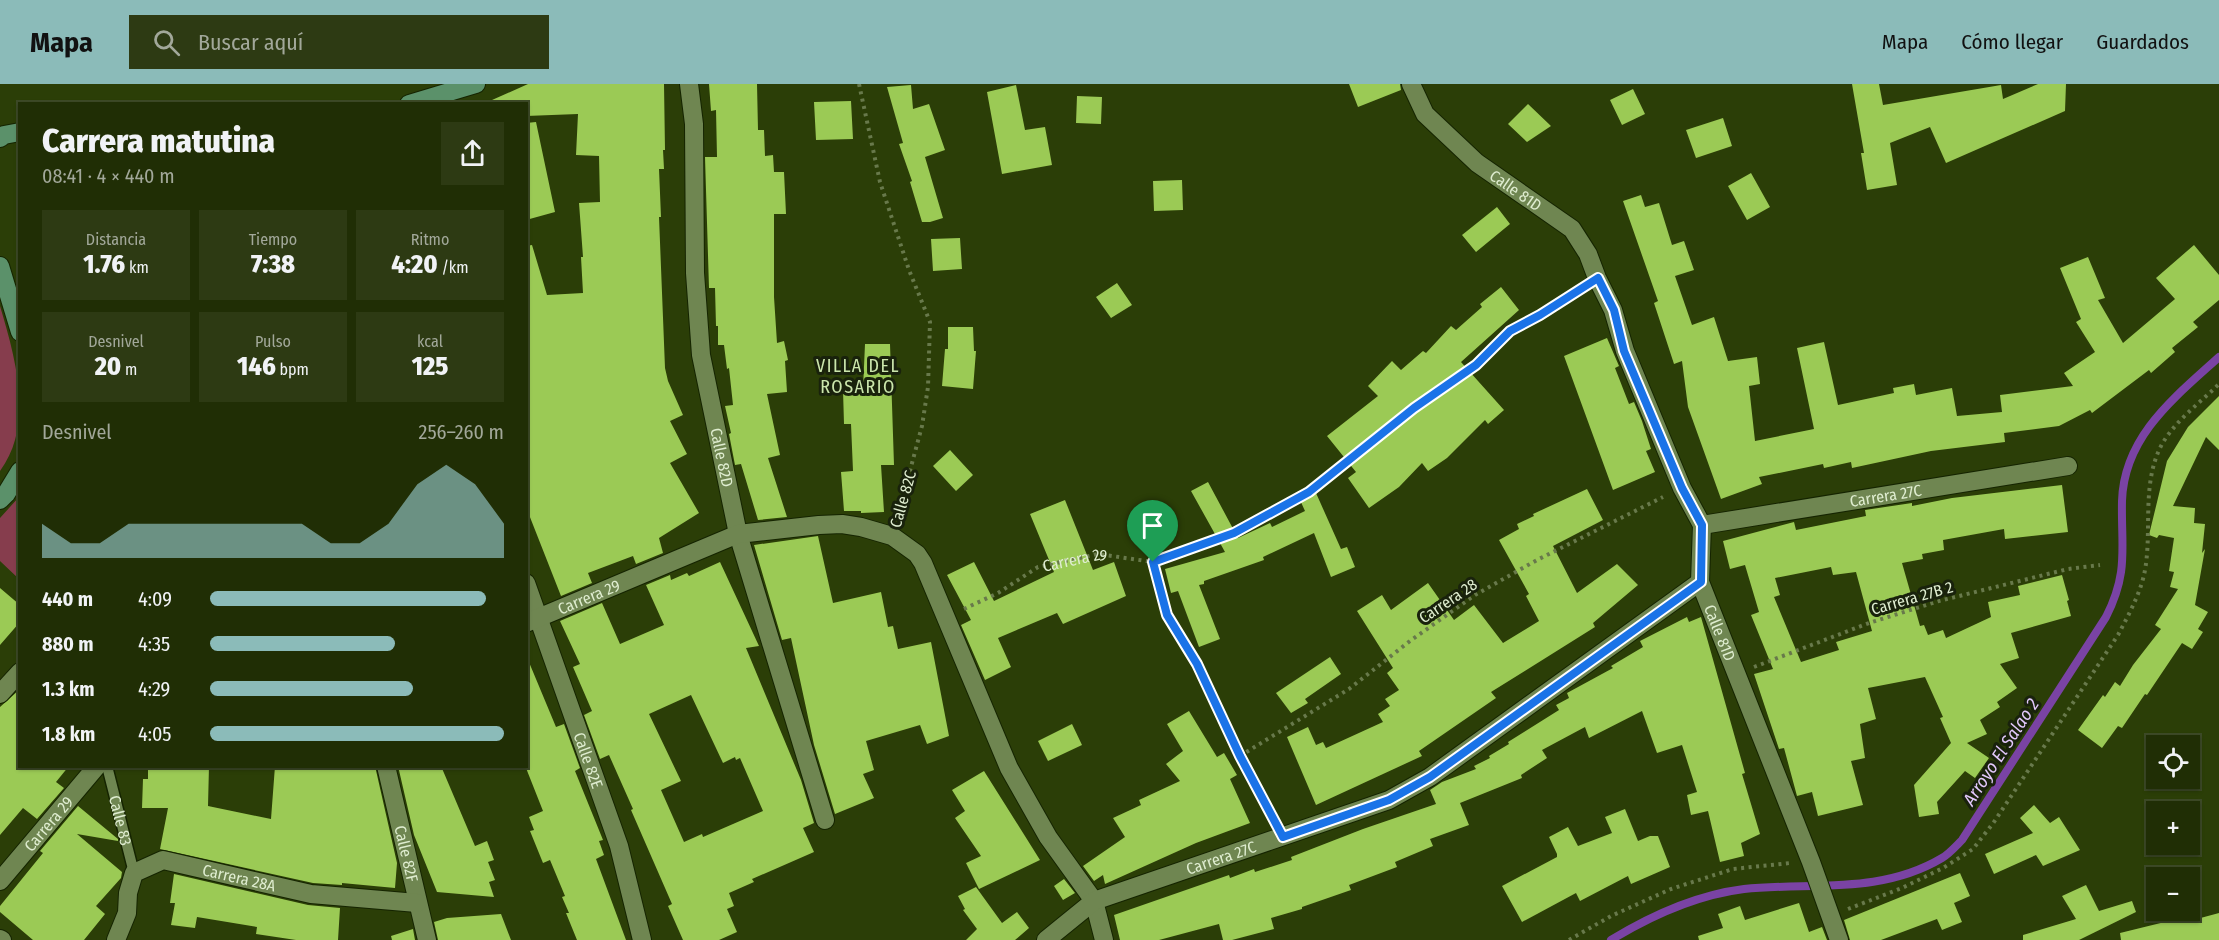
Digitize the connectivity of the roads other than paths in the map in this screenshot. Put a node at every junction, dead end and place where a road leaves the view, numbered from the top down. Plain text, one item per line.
1 (476, 84) edge
2 (689, 84) edge
3 (1411, 84) edge
4 (416, 102) edge
5 (0, 266) edge
6 (18, 325) edge
7 (2068, 466) dead end
8 (18, 474) edge
9 (0, 500) edge
10 (1702, 525) junction
11 (738, 534) junction
12 (892, 536) joint
13 (1701, 582) junction
14 (528, 596) edge
15 (532, 621) edge
16 (18, 674) edge
17 (0, 694) edge
18 (95, 768) edge
19 (108, 768) edge
20 (386, 768) edge
21 (825, 820) dead end
22 (134, 873) junction
23 (0, 881) edge
24 (1094, 901) junction
25 (417, 903) junction
26 (116, 940) edge
27 (427, 940) edge
28 (642, 940) edge
29 (1046, 940) edge
30 (1104, 940) edge
31 (1839, 940) edge

1 - 4 street
2 - 11 street, Calle 82D
3 - 10 street, Calle 81D
5 - 6 street
7 - 10 street, Carrera 27C
8 - 9 street
10 - 13 street, Calle 81D
11 - 12 street, Carrera 29
11 - 15 street, Carrera 29
11 - 21 street, Calle 82D
12 - 24 street, Calle 82C
13 - 24 street, Carrera 27C
13 - 31 street, Calle 81D
14 - 15 street, Calle 82E
15 - 28 street, Calle 82E
16 - 17 street
18 - 23 street, Carrera 29
19 - 22 lane, Calle 83
20 - 25 street, Calle 82F
22 - 25 street, Carrera 28A
22 - 26 street
24 - 29 street, Carrera 27C
24 - 30 street, Calle 82C
25 - 27 street, Calle 82F

